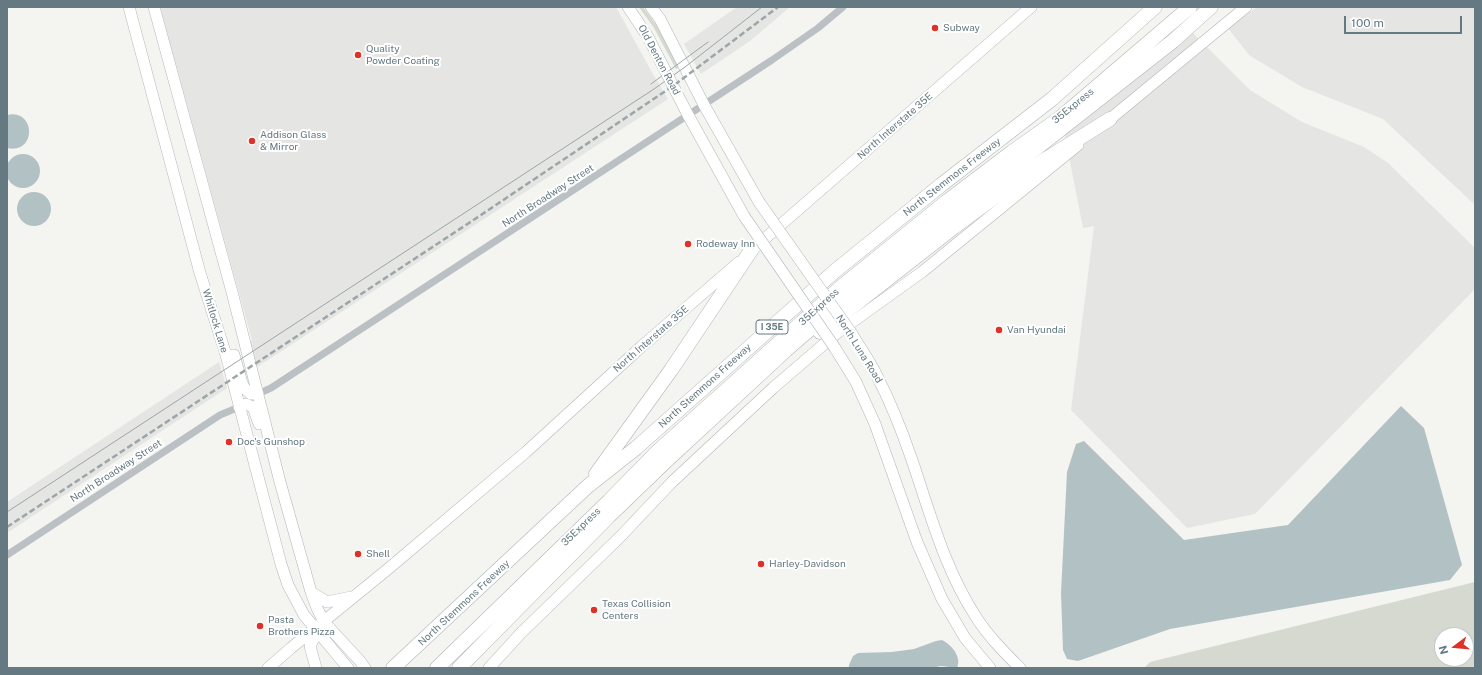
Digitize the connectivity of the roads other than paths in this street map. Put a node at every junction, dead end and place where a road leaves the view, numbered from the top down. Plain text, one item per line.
1 (129, 7) edge
2 (154, 7) edge
3 (628, 7) edge
4 (651, 7) edge
5 (843, 7) edge
6 (1031, 7) edge
7 (1155, 7) edge
8 (1190, 7) edge
9 (1211, 7) edge
10 (1246, 7) edge
11 (704, 105) junction
12 (688, 115) junction
13 (1110, 119) junction
14 (752, 250) junction
15 (786, 350) junction
16 (226, 355) junction
17 (258, 394) junction
18 (239, 407) junction
19 (280, 482) junction
20 (588, 486) junction
21 (7, 555) edge
22 (311, 592) junction
23 (359, 593) junction
24 (319, 627) junction
25 (398, 664) edge
26 (268, 668) edge
27 (316, 668) edge
28 (348, 668) edge
29 (365, 668) edge
30 (437, 668) edge
31 (459, 668) edge
32 (489, 668) edge
33 (990, 668) edge
34 (1020, 668) edge

1 - 16 main road, Whitlock Lane
2 - 17 main road
3 - 12 main road, Old Denton Road
4 - 11 main road, Old Denton Road
5 - 11 street, North Broadway Street
6 - 14 main road, North Interstate 35E
7 - 20 highway, North Stemmons Freeway / I 35E
8 - 30 highway, 35Express
9 - 15 highway, I 35E
10 - 13 main road
11 - 12 street, North Broadway Street
11 - 34 main road, North Luna Road, bridge
12 - 17 street, North Broadway Street
12 - 33 main road, North Luna Road, bridge
13 - 15 highway
13 - 32 main road
14 - 20 highway
14 - 23 main road, North Interstate 35E
15 - 31 highway, I 35E
16 - 17 main road
16 - 18 main road, Whitlock Lane
17 - 19 main road
18 - 19 main road
18 - 21 street, North Broadway Street
18 - 24 main road, Whitlock Lane
19 - 22 main road
20 - 25 highway, North Stemmons Freeway / I 35E
22 - 23 main road
22 - 24 main road
23 - 24 main road, North Interstate 35E
24 - 26 main road, North Interstate 35E
24 - 27 main road
24 - 28 main road
24 - 29 main road

